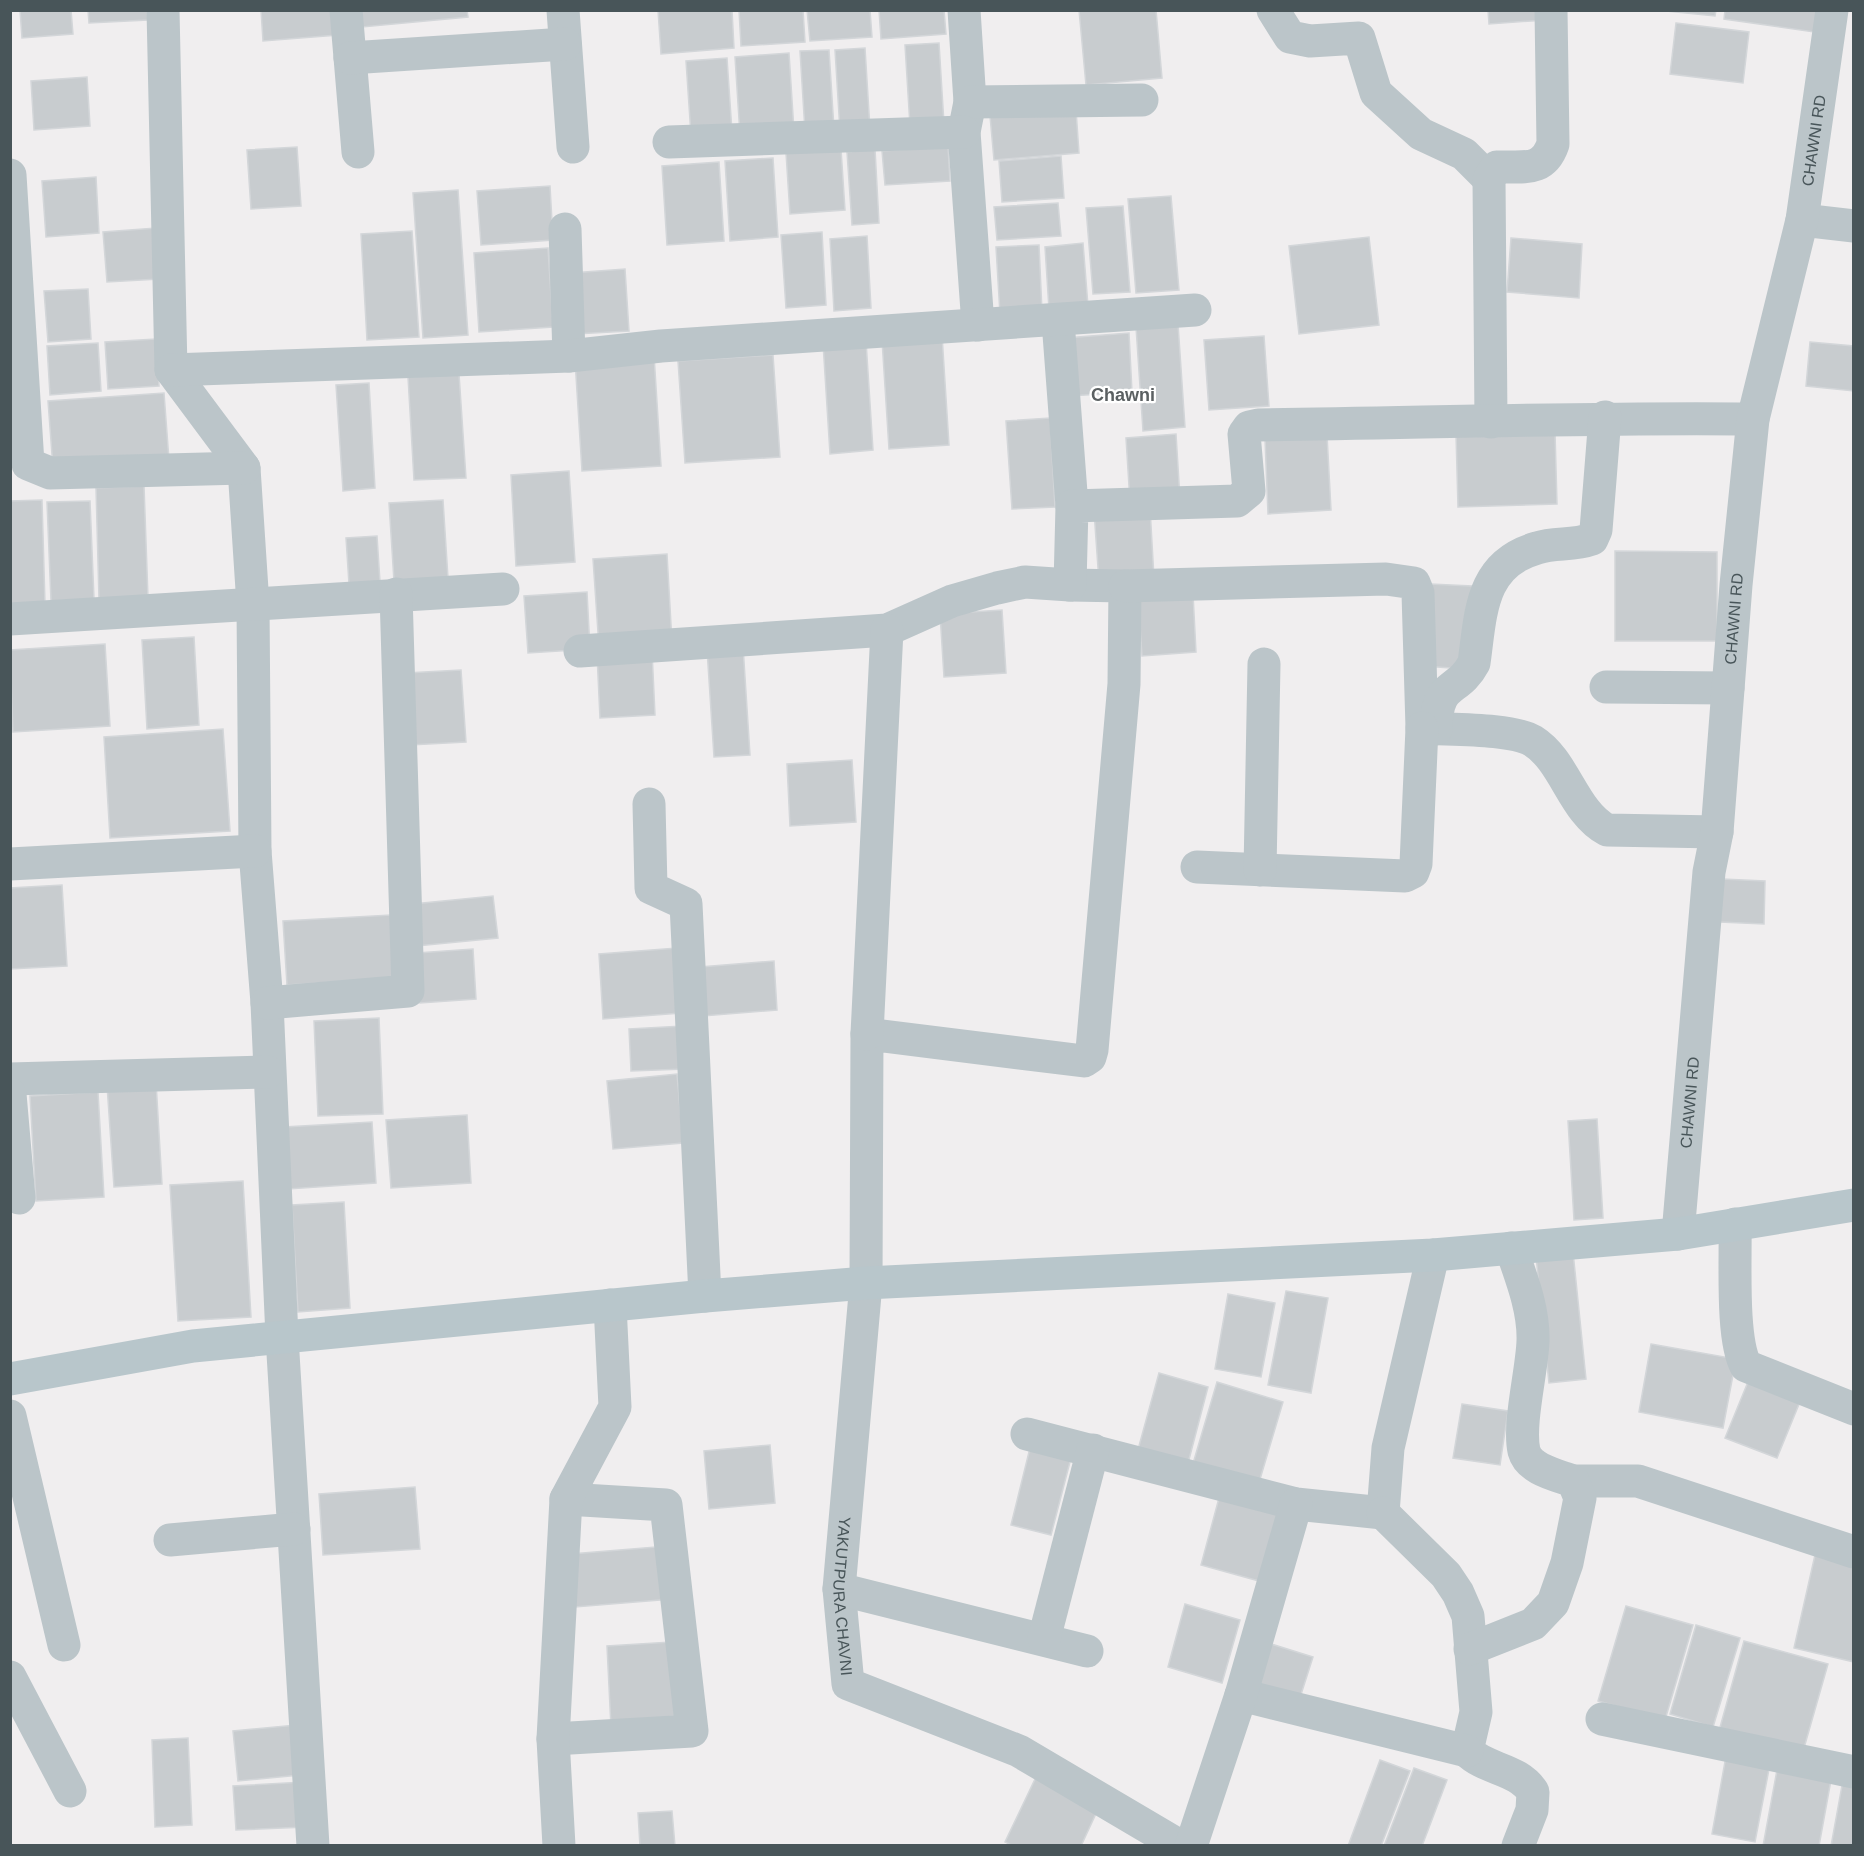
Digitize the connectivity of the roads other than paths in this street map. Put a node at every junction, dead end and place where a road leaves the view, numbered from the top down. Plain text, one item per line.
1 (163, 10) edge
2 (345, 10) edge
3 (563, 10) edge
4 (964, 10) edge
5 (1273, 10) edge
6 (1551, 10) edge
7 (1832, 10) edge
8 (565, 44) junction
9 (350, 58) junction
10 (1142, 100) dead end
11 (967, 117) junction
12 (669, 142) dead end
13 (573, 147) dead end
14 (358, 152) dead end
15 (10, 175) edge
16 (1490, 179) junction
17 (1802, 220) junction
18 (1854, 226) edge
19 (565, 229) dead end
20 (1196, 310) dead end
21 (1058, 321) junction
22 (978, 325) junction
23 (569, 356) junction
24 (171, 370) junction
25 (1605, 417) junction
26 (1753, 419) junction
27 (1491, 422) junction
28 (244, 468) junction
29 (1072, 506) junction
30 (1070, 585) junction
31 (1125, 586) junction
32 (503, 589) dead end
33 (396, 594) junction
34 (253, 605) junction
35 (10, 619) edge
36 (887, 630) junction
37 (580, 651) dead end
38 (1264, 664) dead end
39 (1606, 687) dead end
40 (1728, 688) junction
41 (1429, 729) junction
42 (650, 804) dead end
43 (1717, 832) junction
44 (255, 851) junction
45 (10, 864) edge
46 (1197, 867) dead end
47 (1260, 870) junction
48 (267, 1003) junction
49 (867, 1034) junction
50 (268, 1072) junction
51 (10, 1079) edge
52 (10, 1094) edge
53 (19, 1198) dead end
54 (1854, 1205) edge
55 (1735, 1224) junction
56 (1678, 1234) junction
57 (1511, 1248) junction
58 (1433, 1255) junction
59 (867, 1283) junction
60 (705, 1296) junction
61 (610, 1305) junction
62 (282, 1337) junction
63 (10, 1379) edge
64 (1854, 1409) edge
65 (10, 1416) edge
66 (1026, 1434) dead end
67 (1093, 1450) junction
68 (1573, 1481) junction
69 (566, 1499) junction
70 (1296, 1504) junction
71 (1383, 1514) junction
72 (294, 1528) junction
73 (170, 1540) dead end
74 (1854, 1552) edge
75 (839, 1589) junction
76 (1044, 1640) junction
77 (64, 1645) dead end
78 (1470, 1649) junction
79 (1087, 1650) dead end
80 (10, 1677) edge
81 (1241, 1695) junction
82 (1602, 1719) dead end
83 (553, 1738) junction
84 (1467, 1751) junction
85 (1854, 1772) edge
86 (70, 1791) dead end
87 (313, 1845) edge
88 (559, 1845) edge
89 (1180, 1845) edge
90 (1191, 1845) edge
91 (1518, 1845) edge

1 - 24 street
2 - 9 street
3 - 8 street
4 - 11 street
5 - 16 street
6 - 16 street
7 - 17 street, CHAWNI RD
8 - 9 street
8 - 13 street
9 - 14 street
10 - 11 street
11 - 12 street
11 - 22 street
15 - 28 street
16 - 27 street
17 - 18 street
17 - 26 street, CHAWNI RD
19 - 23 street
20 - 21 street
21 - 22 street
21 - 29 street
22 - 23 street
23 - 24 street
24 - 28 street
25 - 26 street
25 - 27 street
25 - 41 street
26 - 40 street, CHAWNI RD
27 - 29 street
28 - 34 street
29 - 30 street
30 - 31 street
30 - 36 street
31 - 41 street
31 - 49 street
32 - 33 street
33 - 34 street
33 - 48 street
34 - 35 street
34 - 44 street
36 - 37 street
36 - 49 street, YAKUTPURA CHAVNI
38 - 47 street
39 - 40 street
40 - 43 street, CHAWNI RD
41 - 43 street
41 - 47 street
42 - 60 street
43 - 56 street, CHAWNI RD
44 - 45 street
44 - 48 street
46 - 47 street
48 - 50 street
49 - 59 street, YAKUTPURA CHAVNI
50 - 51 street
50 - 62 street
52 - 53 street
54 - 55 street
55 - 56 street
55 - 64 street
56 - 57 street
57 - 58 street
57 - 68 street
58 - 59 street
58 - 71 street
59 - 60 street
59 - 75 street, YAKUTPURA CHAVNI
60 - 61 street
61 - 62 street
61 - 69 street
62 - 63 street
62 - 72 street
65 - 77 street
66 - 67 street
67 - 70 street
67 - 76 street
68 - 74 street
68 - 78 street
69 - 83 street
69 - 83 street
70 - 71 street
70 - 81 street
71 - 78 street
72 - 73 street
72 - 87 street
75 - 76 street
75 - 89 street, YAKUTPURA CHAVNI
76 - 79 street
78 - 84 street
80 - 86 street
81 - 84 street
81 - 90 street
82 - 85 street
83 - 88 street
84 - 91 street

